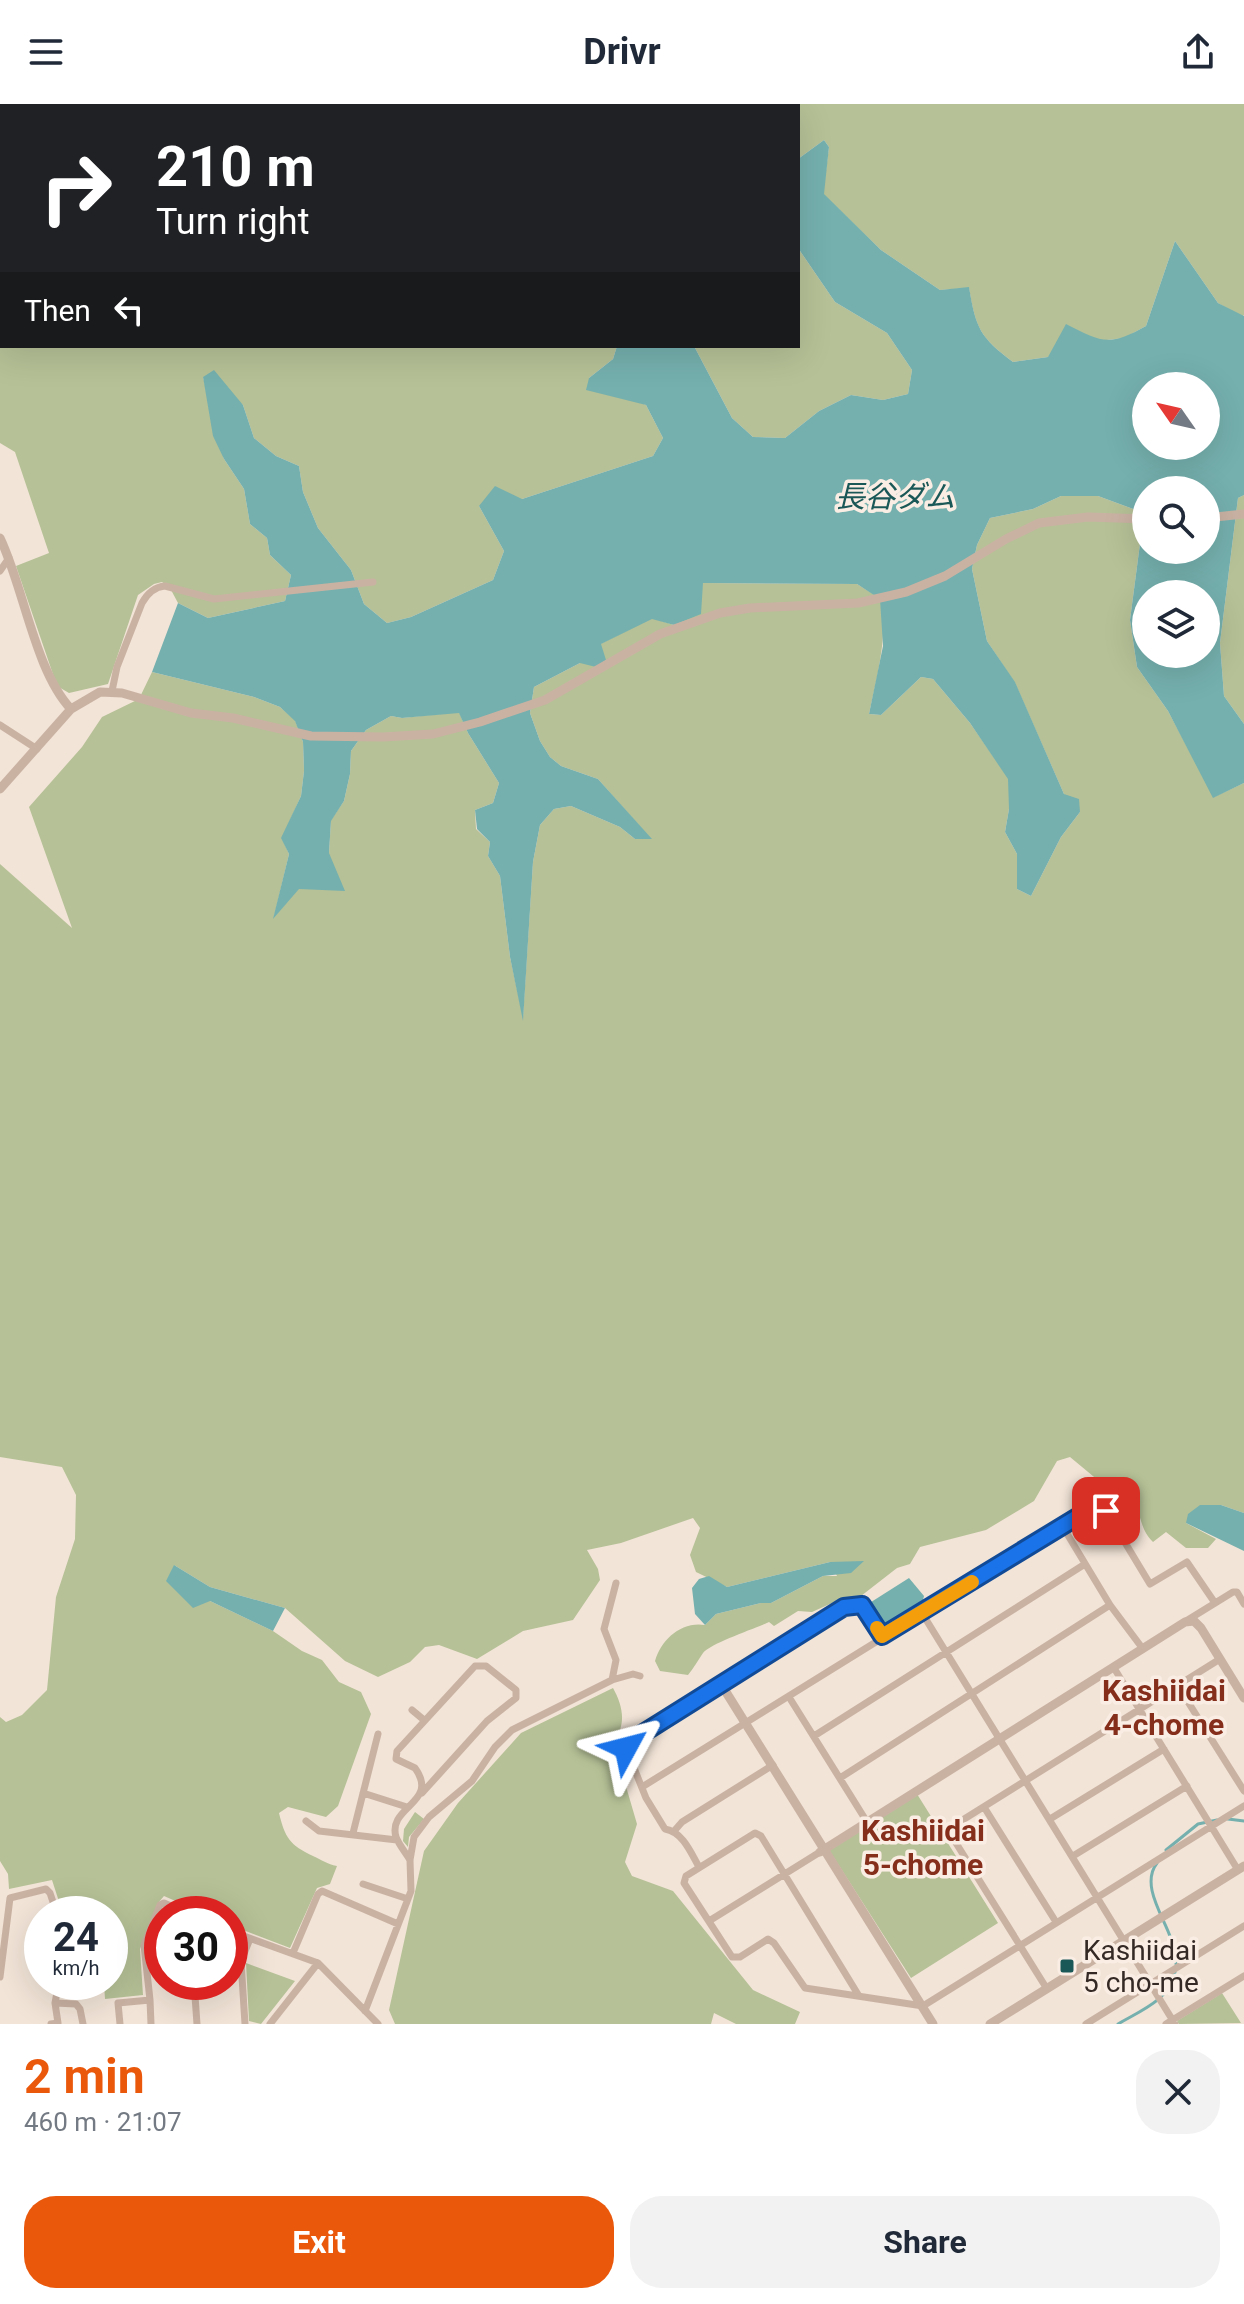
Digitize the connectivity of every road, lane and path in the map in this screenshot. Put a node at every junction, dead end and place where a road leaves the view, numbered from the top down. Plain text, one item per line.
1 (1244, 514) edge
2 (1220, 517) edge
3 (1132, 518) edge
4 (0, 538) edge
5 (9, 558) junction
6 (0, 571) edge
7 (369, 584) dead end
8 (112, 691) junction
9 (71, 709) junction
10 (0, 725) edge
11 (37, 749) junction
12 (0, 789) edge
13 (1063, 1527) junction
14 (1085, 1564) junction
15 (616, 1583) dead end
16 (1215, 1603) junction
17 (1244, 1604) edge
18 (1110, 1605) junction
19 (922, 1613) junction
20 (1185, 1622) junction
21 (882, 1636) junction
22 (1143, 1649) junction
23 (947, 1653) junction
24 (1220, 1659) junction
25 (1114, 1668) junction
26 (640, 1676) dead end
27 (612, 1680) junction
28 (721, 1684) junction
29 (1178, 1686) junction
30 (972, 1694) junction
31 (789, 1697) junction
32 (1244, 1698) edge
33 (1140, 1709) junction
34 (412, 1710) dead end
35 (424, 1720) junction
36 (746, 1723) junction
37 (378, 1734) dead end
38 (814, 1736) junction
39 (1000, 1739) junction
40 (1164, 1749) junction
41 (773, 1765) junction
42 (840, 1778) junction
43 (1025, 1780) junction
44 (1187, 1786) junction
45 (642, 1787) junction
46 (1244, 1791) edge
47 (363, 1793) junction
48 (422, 1793) junction
49 (1244, 1806) edge
50 (407, 1807) junction
51 (984, 1807) junction
52 (1050, 1819) junction
53 (306, 1821) dead end
54 (867, 1822) junction
55 (1212, 1826) junction
56 (675, 1830) junction
57 (353, 1833) junction
58 (397, 1840) junction
59 (823, 1850) junction
60 (1073, 1856) junction
61 (410, 1860) junction
62 (699, 1867) junction
63 (1241, 1868) edge
64 (784, 1874) junction
65 (363, 1884) dead end
66 (51, 1896) edge
67 (1097, 1896) junction
68 (408, 1899) junction
69 (709, 1921) junction
70 (1056, 1922) junction
71 (398, 1924) junction
72 (1244, 1926) edge
73 (250, 1939) joint
74 (1125, 1941) junction
75 (1019, 1945) junction
76 (293, 1953) junction
77 (318, 1963) junction
78 (1244, 1976) edge
79 (0, 1977) edge
80 (1151, 1984) junction
81 (1047, 1989) junction
82 (859, 1996) junction
83 (56, 2000) edge
84 (150, 2000) joint
85 (195, 2000) edge
86 (55, 2003) junction
87 (923, 2006) junction
88 (365, 2011) junction
89 (1171, 2023) edge
90 (51, 2024) edge
91 (83, 2024) edge
92 (120, 2024) edge
93 (151, 2024) edge
94 (197, 2024) edge
95 (245, 2024) edge
96 (270, 2024) edge
97 (378, 2024) edge
98 (933, 2024) edge
99 (990, 2024) edge
100 (1086, 2024) edge

1 - 2 street
3 - 8 street
4 - 5 street
5 - 6 street
5 - 9 street
7 - 8 street
8 - 9 street
9 - 11 street
10 - 11 street
11 - 12 street
13 - 14 street
13 - 16 street
13 - 19 street
14 - 18 street
14 - 23 street
15 - 27 street
16 - 17 street
16 - 20 street
18 - 22 street
18 - 30 street
19 - 21 street
19 - 23 street
20 - 22 street
20 - 24 street
21 - 28 street
21 - 31 street
22 - 25 street
23 - 30 street
23 - 38 street
24 - 29 street
24 - 32 street
25 - 33 street
25 - 39 street
26 - 27 street
27 - 61 street
28 - 36 street
28 - 45 street
29 - 33 street
29 - 46 street
30 - 39 street
30 - 42 street
31 - 36 street
31 - 38 street
33 - 40 street
33 - 43 street
34 - 35 street
35 - 48 street
35 - 48 street
36 - 41 street
36 - 45 street
37 - 47 street
38 - 42 street
39 - 43 street
39 - 54 street
40 - 44 street
40 - 52 street
41 - 56 street
41 - 59 street
42 - 54 street
43 - 51 street
43 - 52 street
44 - 55 street
44 - 60 street
45 - 56 street
47 - 50 street
47 - 57 street
48 - 50 street
49 - 55 street
50 - 58 street
51 - 70 street
51 - 75 street
52 - 60 street
53 - 57 street
54 - 59 street
55 - 63 street
55 - 67 street
56 - 62 street
57 - 58 street
58 - 61 street
59 - 64 street
59 - 87 street
60 - 67 street
61 - 68 street
62 - 64 street
62 - 69 street
63 - 74 street
64 - 69 street
64 - 82 street
65 - 68 street
66 - 79 street
67 - 70 street
67 - 74 street
68 - 71 street
69 - 82 street
70 - 75 street
71 - 76 street
71 - 88 street
72 - 80 street
73 - 76 street
73 - 95 street
74 - 80 street
74 - 81 street
75 - 81 street
75 - 87 street
76 - 77 street
77 - 88 street
77 - 96 street
78 - 89 street
80 - 89 street
80 - 100 street
81 - 99 street
82 - 87 street
83 - 86 street
84 - 92 street
84 - 93 street
85 - 94 street
86 - 90 street
86 - 91 street
87 - 98 street
88 - 97 street

